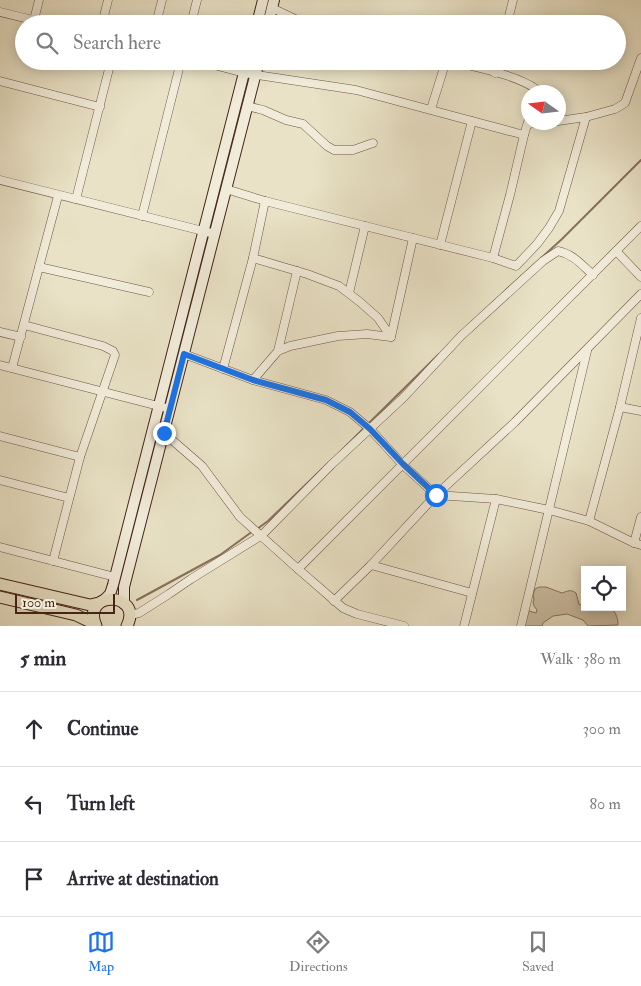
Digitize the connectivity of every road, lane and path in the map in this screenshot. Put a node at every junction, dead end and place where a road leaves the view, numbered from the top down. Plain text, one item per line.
1 (39, 0) edge
2 (108, 0) edge
3 (162, 0) edge
4 (196, 0) edge
5 (263, 0) edge
6 (513, 0) edge
7 (273, 4) edge
8 (0, 12) edge
9 (35, 15) edge
10 (104, 15) edge
11 (158, 15) edge
12 (192, 15) edge
13 (259, 15) edge
14 (291, 15) edge
15 (509, 15) edge
16 (15, 16) edge
17 (641, 58) edge
18 (108, 70) edge
19 (179, 70) edge
20 (236, 70) edge
21 (256, 70) edge
22 (443, 70) edge
23 (484, 70) edge
24 (496, 70) edge
25 (244, 72) junction
26 (495, 73) junction
27 (255, 74) junction
28 (0, 81) edge
29 (530, 85) edge
30 (247, 106) junction
31 (100, 107) junction
32 (431, 109) junction
33 (586, 117) junction
34 (566, 120) edge
35 (472, 121) junction
36 (526, 130) edge
37 (524, 135) junction
38 (373, 143) dead end
39 (0, 180) edge
40 (226, 189) junction
41 (58, 196) junction
42 (76, 199) junction
43 (265, 201) junction
44 (142, 216) junction
45 (364, 226) junction
46 (641, 226) edge
47 (204, 231) junction
48 (215, 234) junction
49 (413, 238) junction
50 (440, 245) junction
51 (616, 251) junction
52 (253, 258) junction
53 (493, 258) junction
54 (516, 266) junction
55 (39, 267) junction
56 (297, 270) junction
57 (532, 270) junction
58 (593, 275) junction
59 (641, 277) edge
60 (149, 292) dead end
61 (349, 293) junction
62 (641, 294) edge
63 (641, 318) edge
64 (181, 321) junction
65 (192, 324) junction
66 (24, 325) junction
67 (0, 332) edge
68 (21, 337) junction
69 (391, 337) junction
70 (588, 349) junction
71 (278, 351) junction
72 (184, 354) junction
73 (0, 365) edge
74 (12, 368) junction
75 (222, 369) junction
76 (253, 380) junction
77 (102, 392) junction
78 (159, 407) junction
79 (620, 407) junction
80 (170, 409) junction
81 (641, 411) edge
82 (369, 429) junction
83 (164, 433) junction
84 (0, 436) edge
85 (80, 457) junction
86 (403, 464) junction
87 (0, 480) edge
88 (436, 495) junction
89 (69, 498) junction
90 (496, 499) junction
91 (549, 510) junction
92 (641, 517) edge
93 (589, 522) junction
94 (262, 535) junction
95 (637, 544) edge
96 (0, 547) edge
97 (53, 561) junction
98 (371, 565) junction
99 (298, 570) junction
100 (115, 577) junction
101 (0, 584) edge
102 (472, 593) junction
103 (0, 597) edge
104 (102, 601) junction
105 (334, 601) junction
106 (124, 604) junction
107 (130, 621) edge
108 (95, 625) edge
109 (404, 626) edge
110 (464, 626) edge
111 (521, 626) edge

1 - 9 street
2 - 10 street
3 - 11 street
4 - 12 street
5 - 13 main road
6 - 15 street
7 - 14 street
8 - 16 street
17 - 33 street
18 - 31 street
19 - 44 street
20 - 25 street
21 - 27 main road
22 - 32 street
23 - 26 street
24 - 26 street
25 - 27 street
25 - 47 main road
26 - 29 street
27 - 30 main road
27 - 32 street
28 - 31 street
30 - 38 street
30 - 40 main road
31 - 42 street
32 - 35 street
33 - 34 street
33 - 54 street
35 - 37 street
35 - 50 street
36 - 37 street
37 - 53 street
39 - 41 street
40 - 43 street
40 - 48 main road
41 - 42 street
41 - 55 street
42 - 44 street
43 - 45 street
43 - 52 street
44 - 47 street
45 - 49 street
45 - 61 street
46 - 51 street
47 - 48 street
47 - 64 main road
48 - 65 main road
49 - 50 street
49 - 69 street
50 - 53 street
51 - 58 street
51 - 59 street
52 - 56 street
52 - 75 street
53 - 54 street
54 - 57 street
55 - 60 street
55 - 66 street
56 - 61 street
56 - 71 street
57 - 58 street
57 - 82 street
58 - 86 street
61 - 69 street
62 - 70 street
63 - 79 street
64 - 65 main road
64 - 78 main road
65 - 72 main road
66 - 68 street
66 - 77 street
67 - 68 street
68 - 74 street
69 - 71 street
70 - 88 street
70 - 91 street
71 - 76 street
72 - 75 street
72 - 80 main road
73 - 74 street
74 - 77 street
75 - 76 street
76 - 82 street
77 - 78 street
77 - 85 street
78 - 80 street
78 - 100 main road
79 - 81 street
79 - 93 street
80 - 83 main road
82 - 86 street
82 - 94 street
83 - 94 street
83 - 106 main road
84 - 85 street
85 - 89 street
86 - 88 street
86 - 99 street
87 - 89 street
88 - 90 street
88 - 98 street
89 - 97 street
90 - 91 street
90 - 102 street
91 - 93 street
91 - 111 street
92 - 95 street
93 - 95 street
94 - 99 street
94 - 107 street
96 - 97 street
97 - 100 street
98 - 102 street
98 - 105 street
99 - 105 street
100 - 104 main road
101 - 104 main road
102 - 110 street
103 - 108 main road
104 - 106 main road
104 - 108 main road
105 - 109 street
106 - 107 main road

